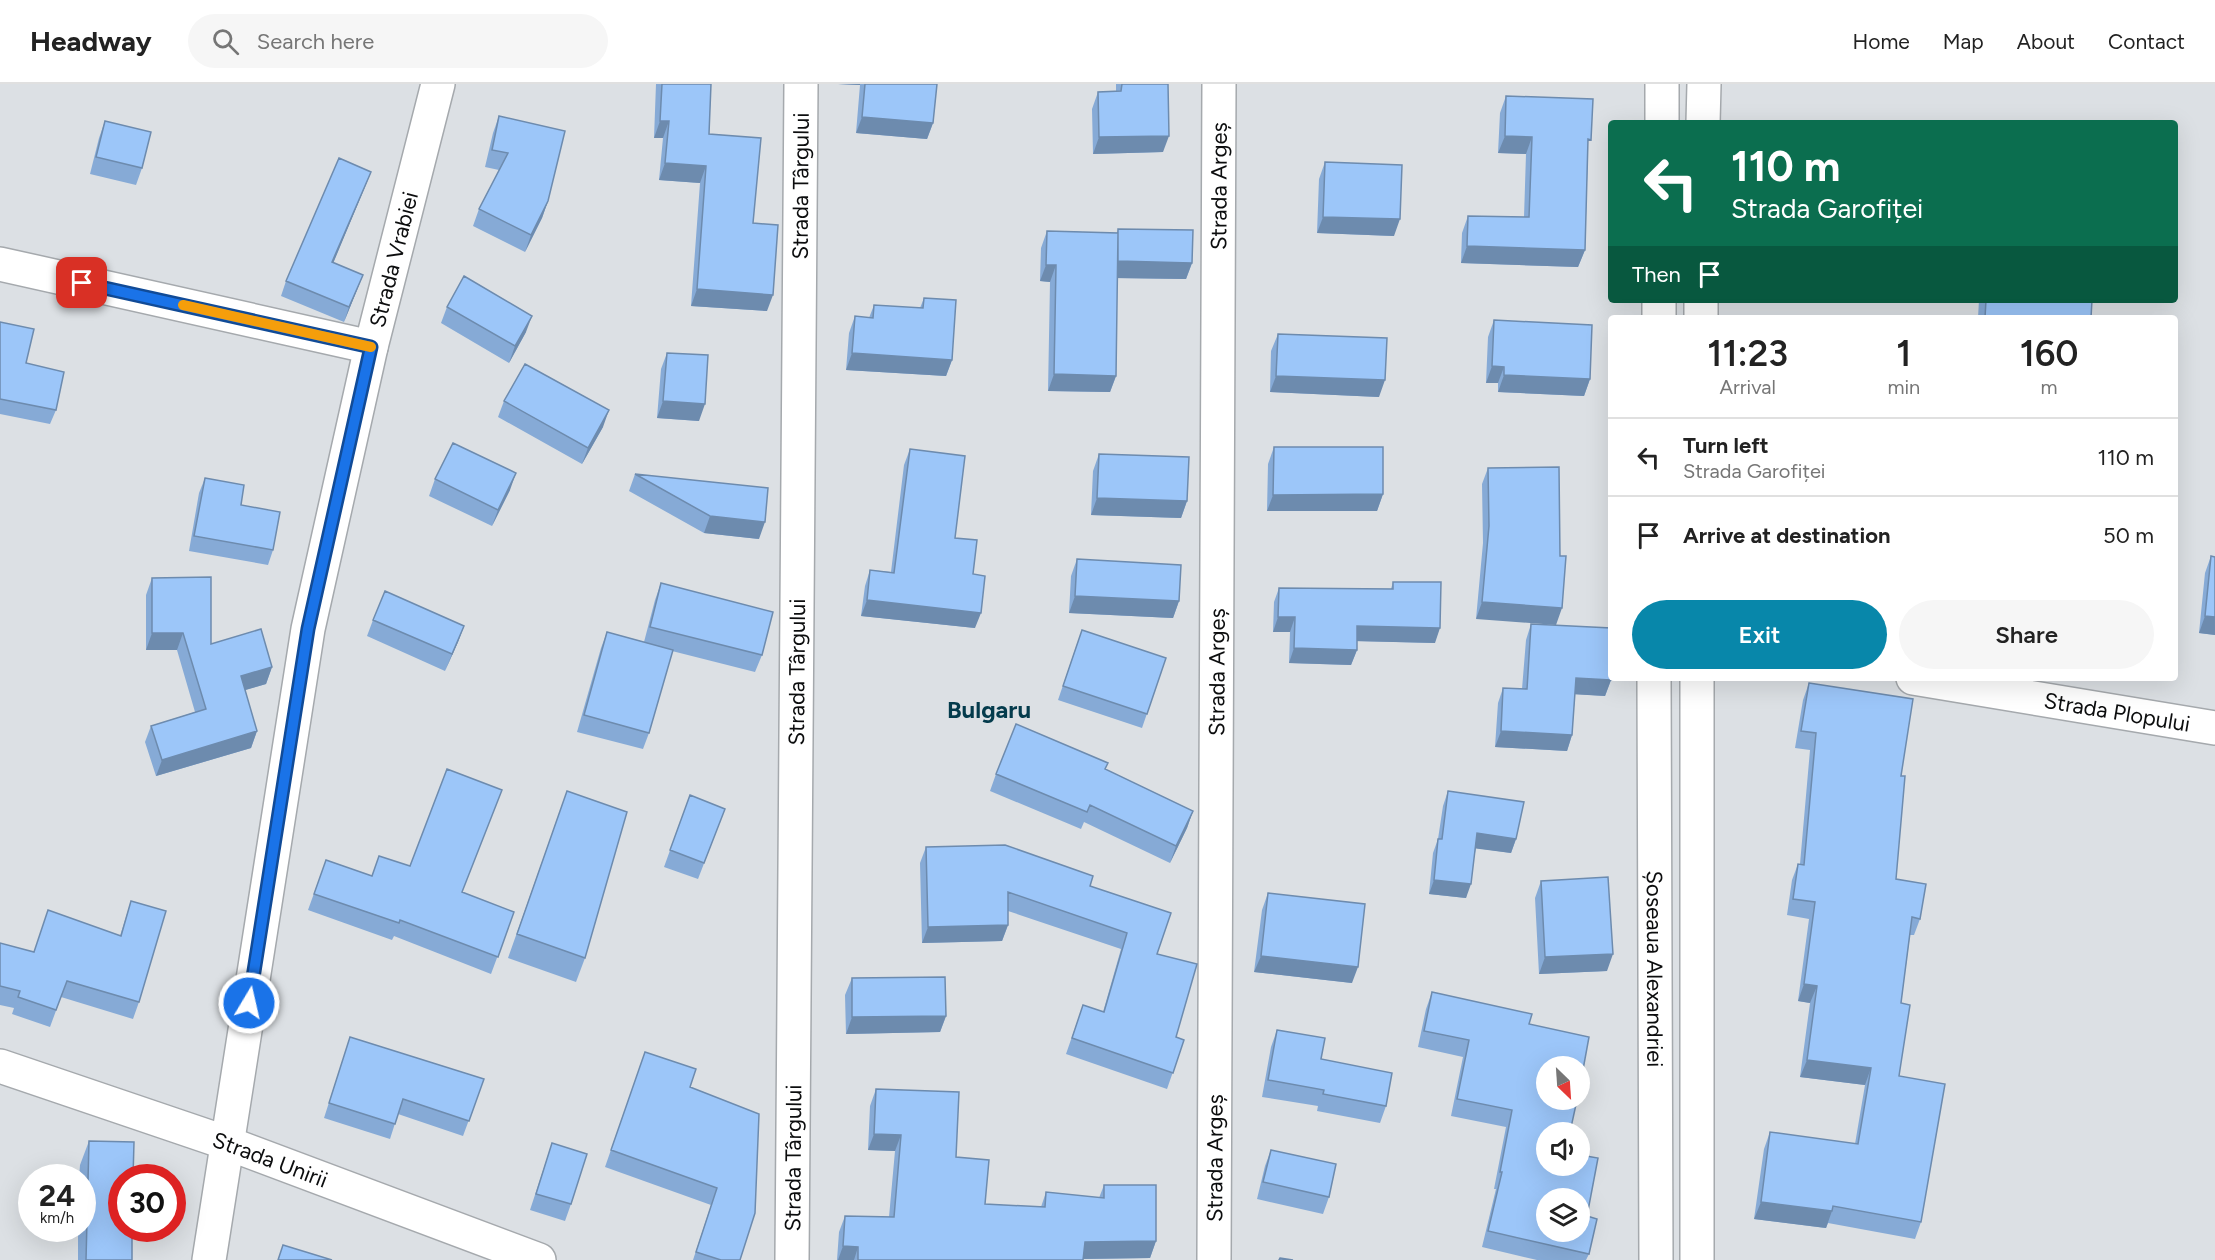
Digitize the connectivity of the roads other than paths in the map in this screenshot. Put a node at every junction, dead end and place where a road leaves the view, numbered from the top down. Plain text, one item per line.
1 (438, 84) edge
2 (801, 84) edge
3 (1219, 84) edge
4 (1662, 84) edge
5 (1704, 84) edge
6 (1662, 120) edge
7 (1704, 120) edge
8 (0, 264) edge
9 (371, 347) junction
10 (1654, 681) edge
11 (1697, 681) edge
12 (1931, 681) edge
13 (2215, 728) edge
14 (0, 1066) edge
15 (227, 1143) junction
16 (209, 1260) edge
17 (539, 1260) edge
18 (792, 1260) edge
19 (1214, 1260) edge
20 (1656, 1260) edge
21 (1697, 1260) edge

1 - 9 main road, Strada Vrabiei
2 - 18 main road, Strada Târgului
3 - 19 main road, Strada Argeș
4 - 6 main road
5 - 7 main road
8 - 9 main road
9 - 15 main road, Strada Vrabiei
10 - 20 main road, Șoseaua Alexandriei
11 - 21 main road, Șoseaua Alexandriei
12 - 13 main road, Strada Plopului
14 - 15 main road, Strada Unirii
15 - 16 main road, Strada Vrabiei
15 - 17 main road, Strada Unirii

